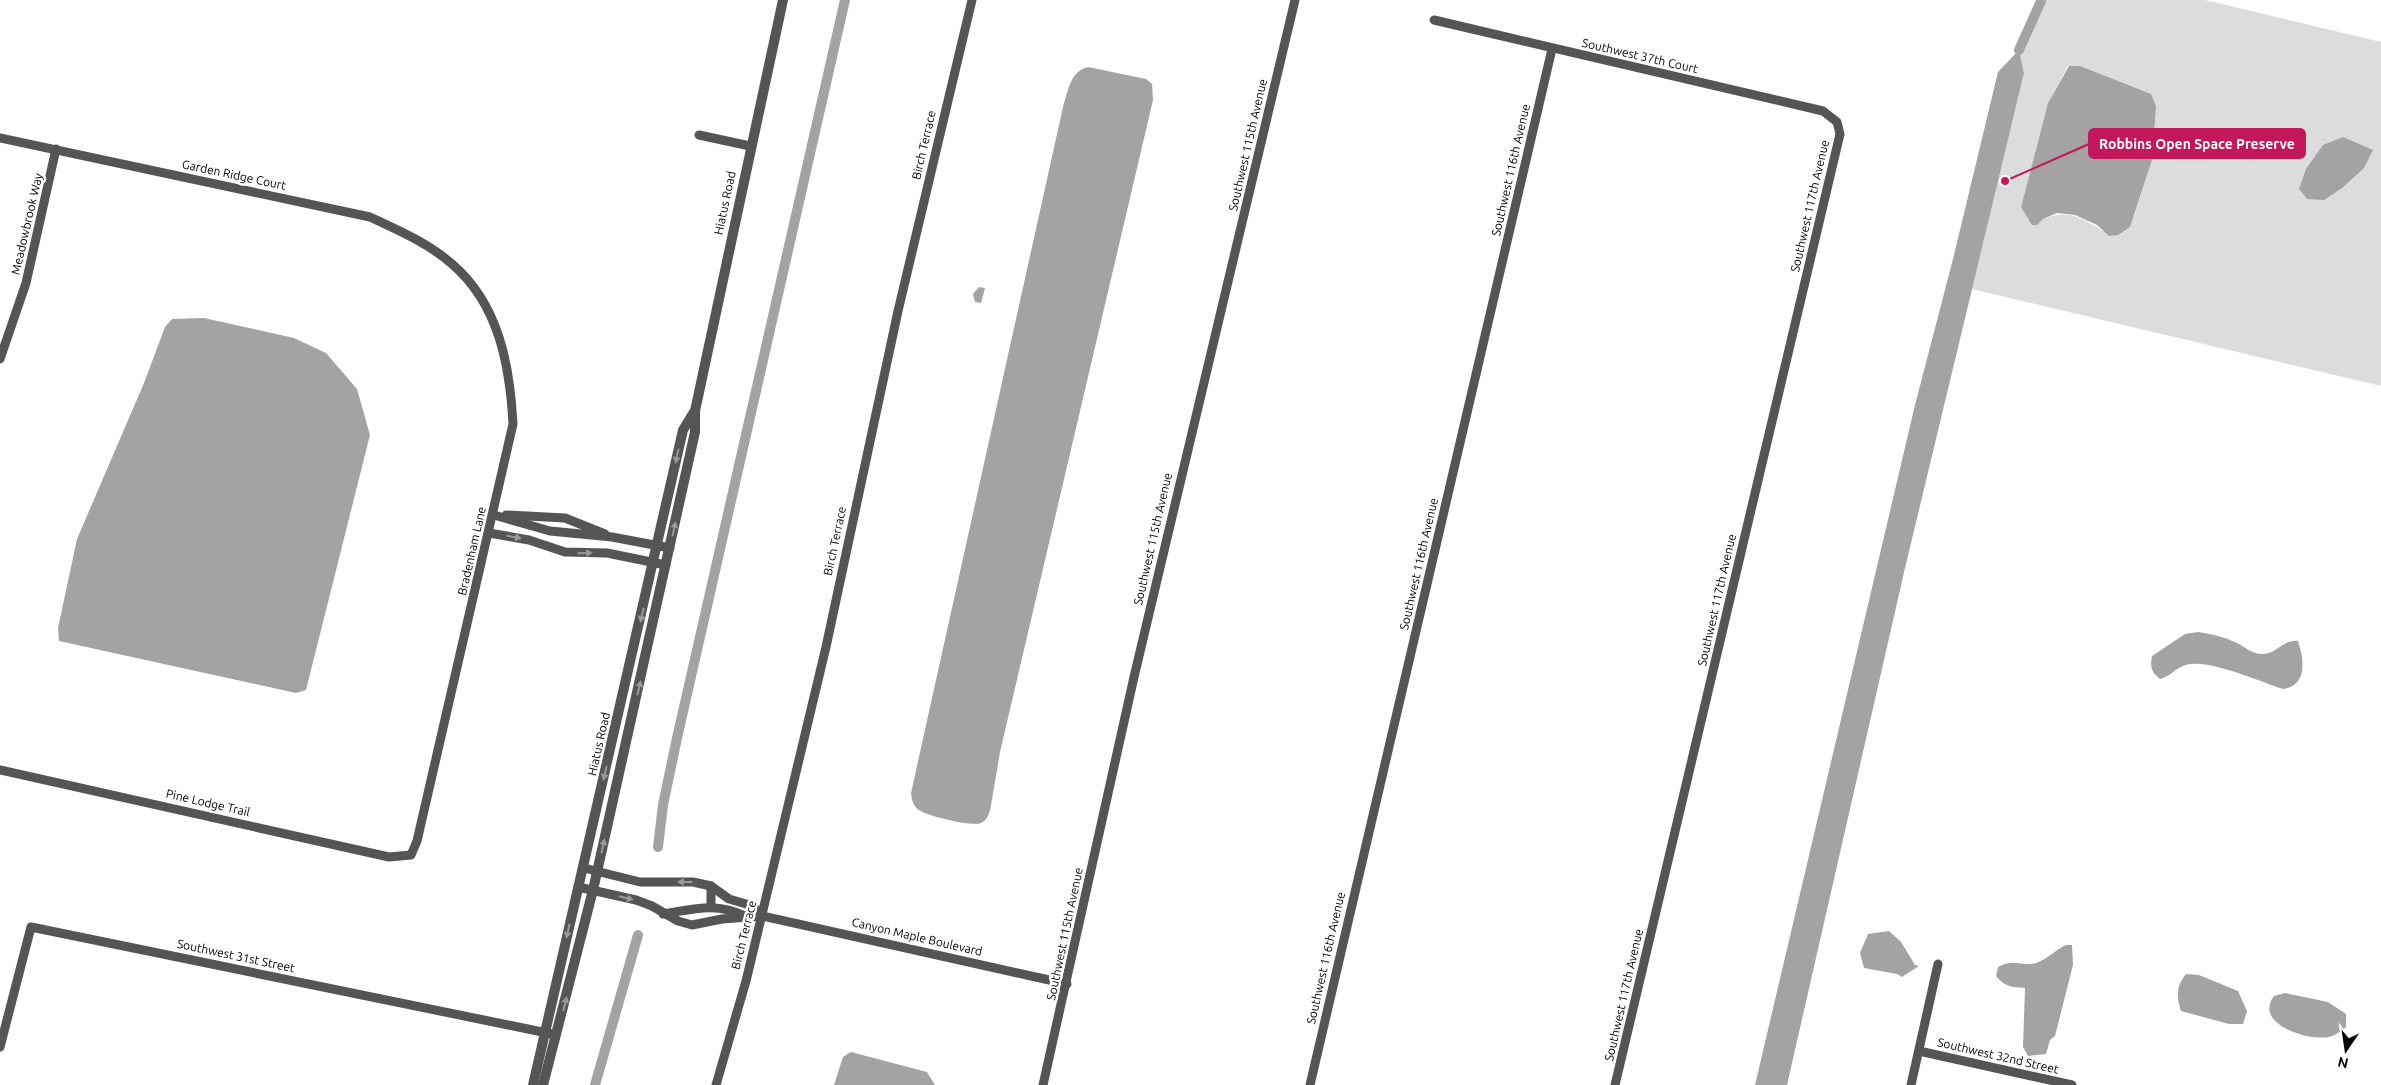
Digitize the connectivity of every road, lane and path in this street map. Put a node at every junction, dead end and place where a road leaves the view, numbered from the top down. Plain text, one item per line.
1 (783, 0) edge
2 (972, 0) edge
3 (1294, 0) edge
4 (1434, 20) dead end
5 (1552, 48) junction
6 (1837, 122) joint
7 (699, 135) dead end
8 (0, 138) edge
9 (750, 146) junction
10 (56, 149) junction
11 (452, 264) joint
12 (0, 360) edge
13 (694, 411) junction
14 (494, 515) junction
15 (555, 518) junction
16 (554, 532) junction
17 (490, 533) junction
18 (612, 537) junction
19 (658, 546) junction
20 (551, 548) junction
21 (670, 548) junction
22 (654, 562) junction
23 (666, 565) junction
24 (0, 770) edge
25 (410, 855) joint
26 (584, 868) junction
27 (597, 871) junction
28 (711, 886) junction
29 (578, 887) junction
30 (593, 890) junction
31 (711, 907) junction
32 (663, 914) junction
33 (762, 916) junction
34 (747, 917) junction
35 (1938, 964) dead end
36 (1067, 984) junction
37 (545, 1033) junction
38 (557, 1036) junction
39 (0, 1048) edge
40 (1919, 1051) junction
41 (533, 1085) edge
42 (543, 1085) edge
43 (716, 1085) edge
44 (1043, 1085) edge
45 (1310, 1085) edge
46 (1615, 1085) edge
47 (1911, 1085) edge
48 (2072, 1085) edge

1 - 9 street, Hiatus Road
2 - 33 street, Birch Terrace
3 - 36 street, Southwest 115th Avenue
4 - 5 street, Southwest 37th Court
5 - 6 street, Southwest 37th Court
5 - 45 street, Southwest 116th Avenue
6 - 46 street, Southwest 117th Avenue
7 - 9 street
8 - 10 street, Garden Ridge Court
9 - 13 street, Hiatus Road
10 - 11 street, Garden Ridge Court
10 - 12 street, Meadowbrook Way
11 - 14 street, Bradenham Lane
13 -> 19 street, Hiatus Road
21 -> 13 street, Hiatus Road
14 - 15 street
14 - 16 street
14 - 17 street, Bradenham Lane
15 - 16 street
15 - 18 street
16 - 18 street
16 - 20 street
17 -> 20 street
17 - 25 street, Bradenham Lane
18 - 19 street
19 - 21 street
19 - 22 street, Hiatus Road
20 -> 22 street
21 - 23 street, Hiatus Road
22 - 23 street
22 -> 26 street, Hiatus Road
27 -> 23 street, Hiatus Road
24 - 25 street, Pine Lodge Trail
26 - 27 street, Canyon Maple Boulevard
26 - 29 street, Hiatus Road
28 -> 27 street, Canyon Maple Boulevard
27 - 30 street, Hiatus Road
28 - 31 street
28 - 33 street, Canyon Maple Boulevard
29 - 30 street, Canyon Maple Boulevard
29 -> 37 street, Hiatus Road
30 -> 32 street, Canyon Maple Boulevard
38 -> 30 street, Hiatus Road
31 - 32 street, Canyon Maple Boulevard
31 - 34 street, Canyon Maple Boulevard
32 - 34 street, Canyon Maple Boulevard
33 - 34 street, Canyon Maple Boulevard
33 - 36 street, Canyon Maple Boulevard
33 - 43 street, Birch Terrace
35 - 40 street
36 - 44 street, Southwest 115th Avenue
37 - 38 street, Southwest 31st Street
37 - 39 street, Southwest 31st Street
37 - 41 street, Hiatus Road
38 - 42 street, Hiatus Road
40 - 47 street
40 - 48 street, Southwest 32nd Street

